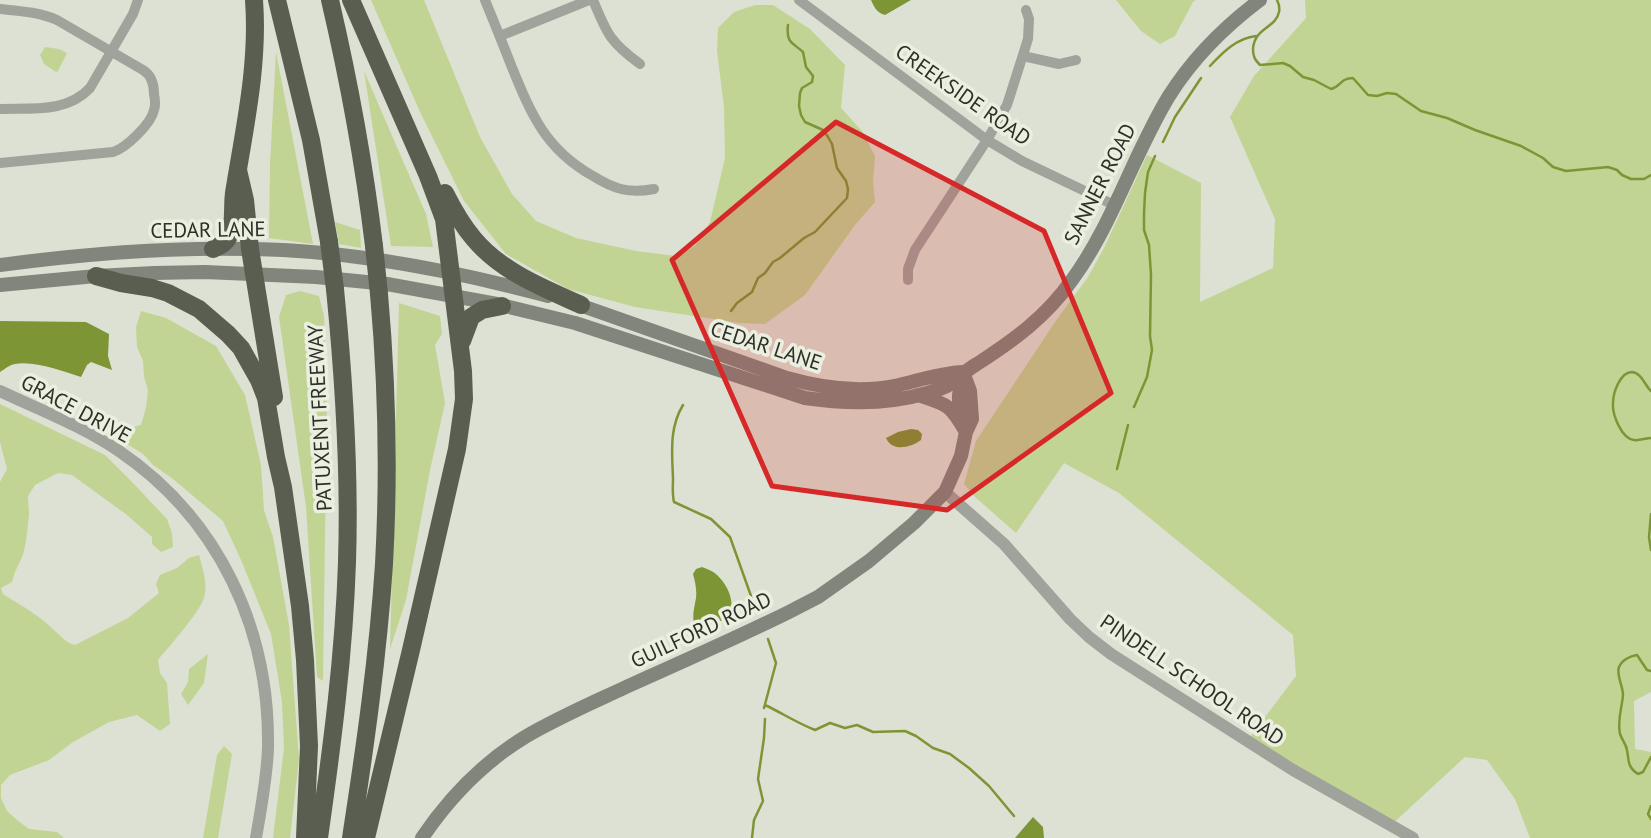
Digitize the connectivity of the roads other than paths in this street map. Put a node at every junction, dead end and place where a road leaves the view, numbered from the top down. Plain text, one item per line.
1 (138, 0) edge
2 (254, 0) edge
3 (277, 0) edge
4 (330, 0) edge
5 (351, 0) edge
6 (485, 0) edge
7 (591, 0) edge
8 (799, 0) edge
9 (1260, 0) edge
10 (0, 9) edge
11 (1026, 10) dead end
12 (500, 36) junction
13 (111, 51) junction
14 (1023, 56) junction
15 (1076, 60) dead end
16 (640, 64) dead end
17 (399, 108) junction
18 (0, 109) edge
19 (987, 140) junction
20 (0, 163) edge
21 (238, 170) junction
22 (654, 189) dead end
23 (1114, 205) junction
24 (250, 248) junction
25 (213, 249) junction
26 (0, 265) edge
27 (452, 272) junction
28 (255, 273) junction
29 (0, 274) edge
30 (96, 276) junction
31 (908, 280) dead end
32 (0, 285) edge
33 (454, 296) junction
34 (581, 305) junction
35 (502, 306) junction
36 (460, 348) junction
37 (963, 372) junction
38 (0, 391) edge
39 (918, 395) junction
40 (962, 426) junction
41 (284, 487) junction
42 (945, 492) junction
43 (256, 838) edge
44 (306, 838) edge
45 (319, 838) edge
46 (351, 838) edge
47 (366, 838) edge
48 (422, 838) edge
49 (1413, 838) edge

1 - 13 street
2 - 21 highway
3 - 45 highway, PATUXENT FREEWAY, bridge
4 - 46 highway, bridge
5 - 17 highway
6 - 12 street
7 - 12 street
7 - 16 street
8 - 19 street, CREEKSIDE ROAD
9 - 23 main road, SANNER ROAD
10 - 13 street
11 - 14 street
12 - 22 street
13 - 18 street
13 - 20 street
14 - 15 street
14 - 19 street
17 - 27 highway
17 - 34 highway
19 - 23 street, CREEKSIDE ROAD
19 - 31 street
21 - 24 highway
21 - 25 highway
23 - 37 main road, SANNER ROAD
24 - 25 main road, CEDAR LANE
24 - 27 main road, CEDAR LANE
24 - 28 highway
24 - 29 main road
25 - 26 main road, CEDAR LANE
27 - 33 highway
27 - 34 main road, CEDAR LANE
28 - 30 main road, CEDAR LANE
28 - 33 main road, CEDAR LANE
28 - 41 highway
30 - 32 main road, CEDAR LANE
30 - 41 highway
33 - 35 main road, CEDAR LANE
33 - 36 highway
34 - 37 main road, CEDAR LANE
35 - 36 highway
35 - 39 main road, CEDAR LANE
36 - 47 highway
37 - 39 main road, CEDAR LANE
37 - 40 main road, GUILFORD ROAD
38 - 43 street, GRACE DRIVE
39 - 40 main road
40 - 42 main road, GUILFORD ROAD
41 - 44 highway
42 - 48 main road, GUILFORD ROAD
42 - 49 street, PINDELL SCHOOL ROAD

